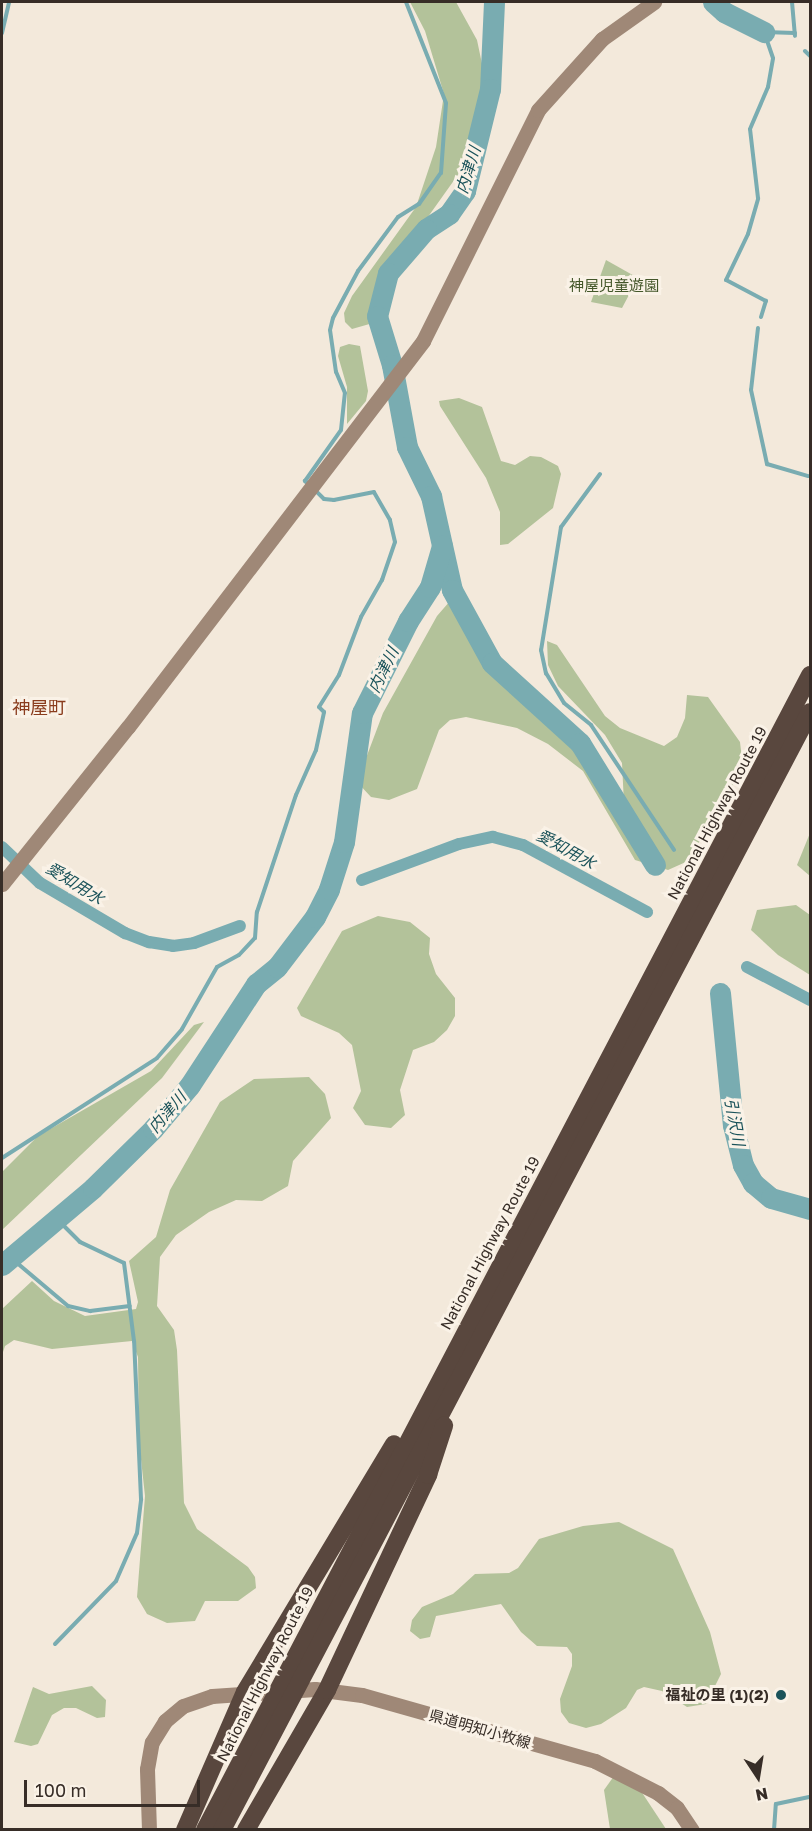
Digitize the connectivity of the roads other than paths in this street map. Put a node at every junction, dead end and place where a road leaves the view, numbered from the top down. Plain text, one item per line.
1 (654, 2) edge
2 (810, 675) edge
3 (810, 712) edge
4 (2, 884) edge
5 (442, 1373) junction
6 (461, 1376) junction
7 (321, 1690) junction
8 (251, 1691) junction
9 (150, 1830) edge
10 (185, 1830) edge
11 (205, 1830) edge
12 (222, 1830) edge
13 (246, 1830) edge
14 (692, 1830) edge

1 - 4 street
2 - 5 highway, National Highway Route 19
3 - 6 highway
5 - 8 highway
5 - 11 highway, National Highway Route 19
6 - 7 highway
6 - 12 highway
7 - 8 street, 県道明知小牧線
7 - 13 highway
7 - 14 street, 県道明知小牧線
8 - 9 street, 県道明知小牧線
8 - 10 highway

